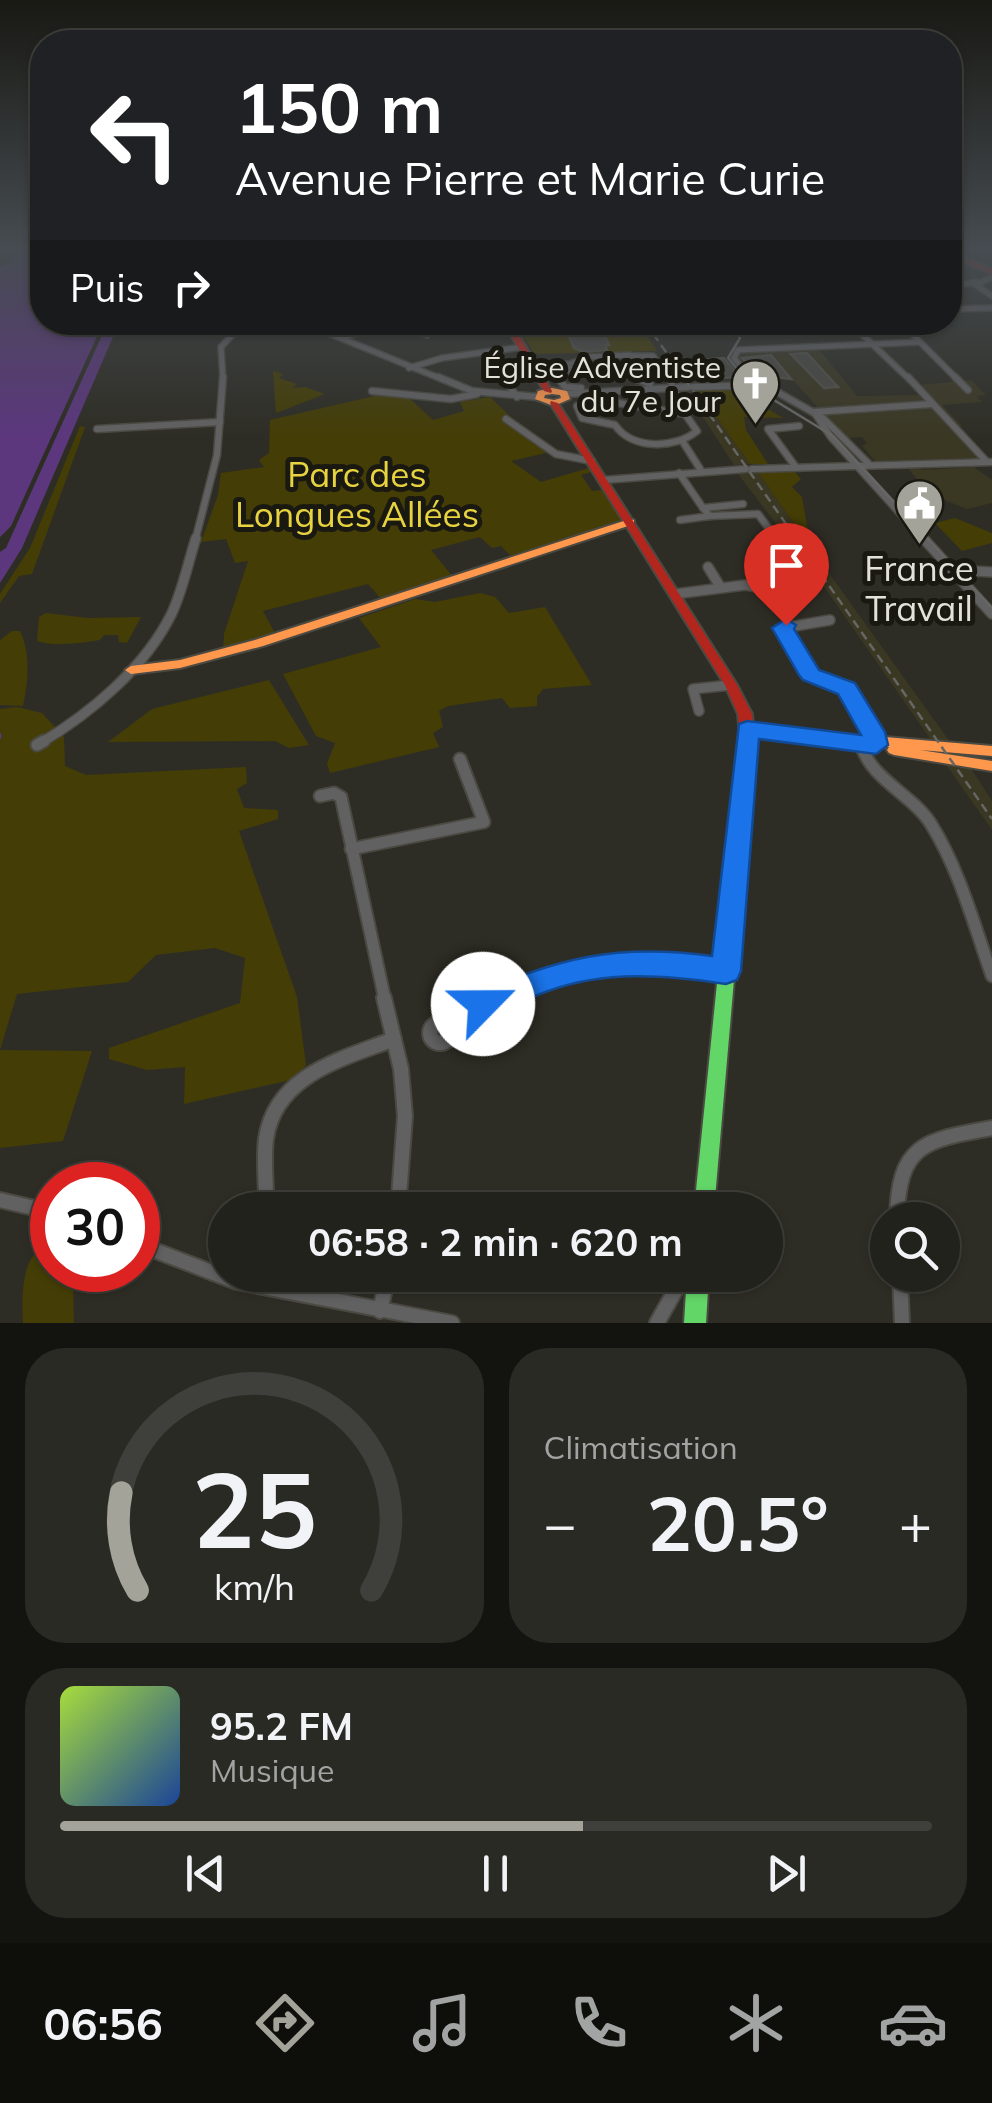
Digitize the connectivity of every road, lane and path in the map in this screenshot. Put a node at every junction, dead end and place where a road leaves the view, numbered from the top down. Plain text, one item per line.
1 (230, 335) edge
2 (339, 335) edge
3 (351, 335) edge
4 (515, 335) edge
5 (864, 335) edge
6 (913, 335) edge
7 (345, 337) junction
8 (920, 342) junction
9 (874, 344) junction
10 (522, 347) junction
11 (486, 354) junction
12 (634, 356) junction
13 (544, 366) dead end
14 (570, 367) junction
15 (410, 368) junction
16 (623, 374) junction
17 (605, 378) junction
18 (672, 383) dead end
19 (650, 384) dead end
20 (758, 384) junction
21 (691, 387) joint
22 (586, 389) dead end
23 (968, 390) dead end
24 (372, 392) dead end
25 (477, 392) junction
26 (611, 393) junction
27 (676, 393) dead end
28 (517, 397) junction
29 (557, 399) junction
30 (618, 404) junction
31 (932, 404) junction
32 (814, 412) junction
33 (683, 413) junction
34 (506, 419) dead end
35 (220, 422) junction
36 (799, 426) dead end
37 (97, 429) dead end
38 (683, 442) junction
39 (592, 461) junction
40 (857, 464) junction
41 (868, 464) junction
42 (990, 464) edge
43 (795, 466) junction
44 (702, 472) junction
45 (679, 473) junction
46 (604, 480) junction
47 (744, 504) dead end
48 (703, 508) junction
49 (710, 516) junction
50 (680, 520) dead end
51 (630, 522) junction
52 (708, 568) dead end
53 (952, 570) junction
54 (992, 572) edge
55 (721, 588) junction
56 (675, 594) junction
57 (992, 614) edge
58 (830, 620) dead end
59 (131, 670) junction
60 (731, 686) junction
61 (699, 710) dead end
62 (747, 730) junction
63 (860, 744) junction
64 (37, 745) dead end
65 (877, 745) junction
66 (992, 751) edge
67 (460, 759) dead end
68 (982, 760) edge
69 (320, 796) dead end
70 (351, 849) junction
71 (726, 971) junction
72 (992, 976) edge
73 (445, 1025) dead end
74 (394, 1039) junction
75 (992, 1128) edge
76 (266, 1192) edge
77 (399, 1192) edge
78 (706, 1192) edge
79 (0, 1200) edge
80 (897, 1202) edge
81 (30, 1207) edge
82 (160, 1251) edge
83 (208, 1266) edge
84 (299, 1292) edge
85 (384, 1292) edge
86 (675, 1292) edge
87 (697, 1292) edge
88 (901, 1292) edge
89 (380, 1312) junction
90 (452, 1323) edge
91 (658, 1323) edge
92 (694, 1323) edge
93 (902, 1323) edge

1 - 35 street
2 - 7 street
3 - 7 street
4 - 10 main road
5 - 9 street
6 - 8 street
7 - 15 street
8 - 9 street
8 - 23 street
9 - 20 street
9 - 31 street
10 - 11 street
10 - 29 main road
11 - 15 street
11 - 28 street
12 - 14 street
12 - 16 street
12 - 18 street
13 - 14 street
14 - 17 street
14 - 22 street
15 - 25 street
16 - 17 street
16 - 19 street
17 - 26 street
20 - 21 street
20 - 32 street
21 - 26 street
24 - 25 street
25 - 28 street
26 - 29 street
26 - 30 street
27 - 33 street
28 - 29 street
29 - 39 main road
30 - 33 street
30 - 38 street
31 - 32 street
31 - 42 street
32 - 40 street
32 - 41 street
33 - 38 street
34 - 39 street
35 - 37 street
35 - 59 street
36 - 43 street
38 - 44 street
39 - 46 main road
40 - 41 street
40 - 43 street
40 - 53 street
41 - 42 street
43 - 44 street
44 - 45 street
45 - 46 street
45 - 48 street
46 - 51 main road
47 - 48 street
48 - 49 street
49 - 50 street
49 - 55 street
51 - 56 main road
51 - 59 main road
52 - 55 street
53 - 54 street
53 - 57 street
55 - 56 street
56 - 60 main road
58 - 65 street
59 - 64 street
60 - 61 street
60 - 62 main road
62 - 63 main road
62 - 71 main road
63 - 65 main road
63 - 72 street
65 - 68 main road
66 - 68 main road
67 - 70 street
69 - 70 street
70 - 74 street
71 - 73 street
71 - 78 main road
74 - 76 street
74 - 77 street
75 - 80 street
79 - 81 street
82 - 83 street
84 - 89 street
85 - 89 street
86 - 91 street
87 - 92 main road
88 - 93 street
89 - 90 street

